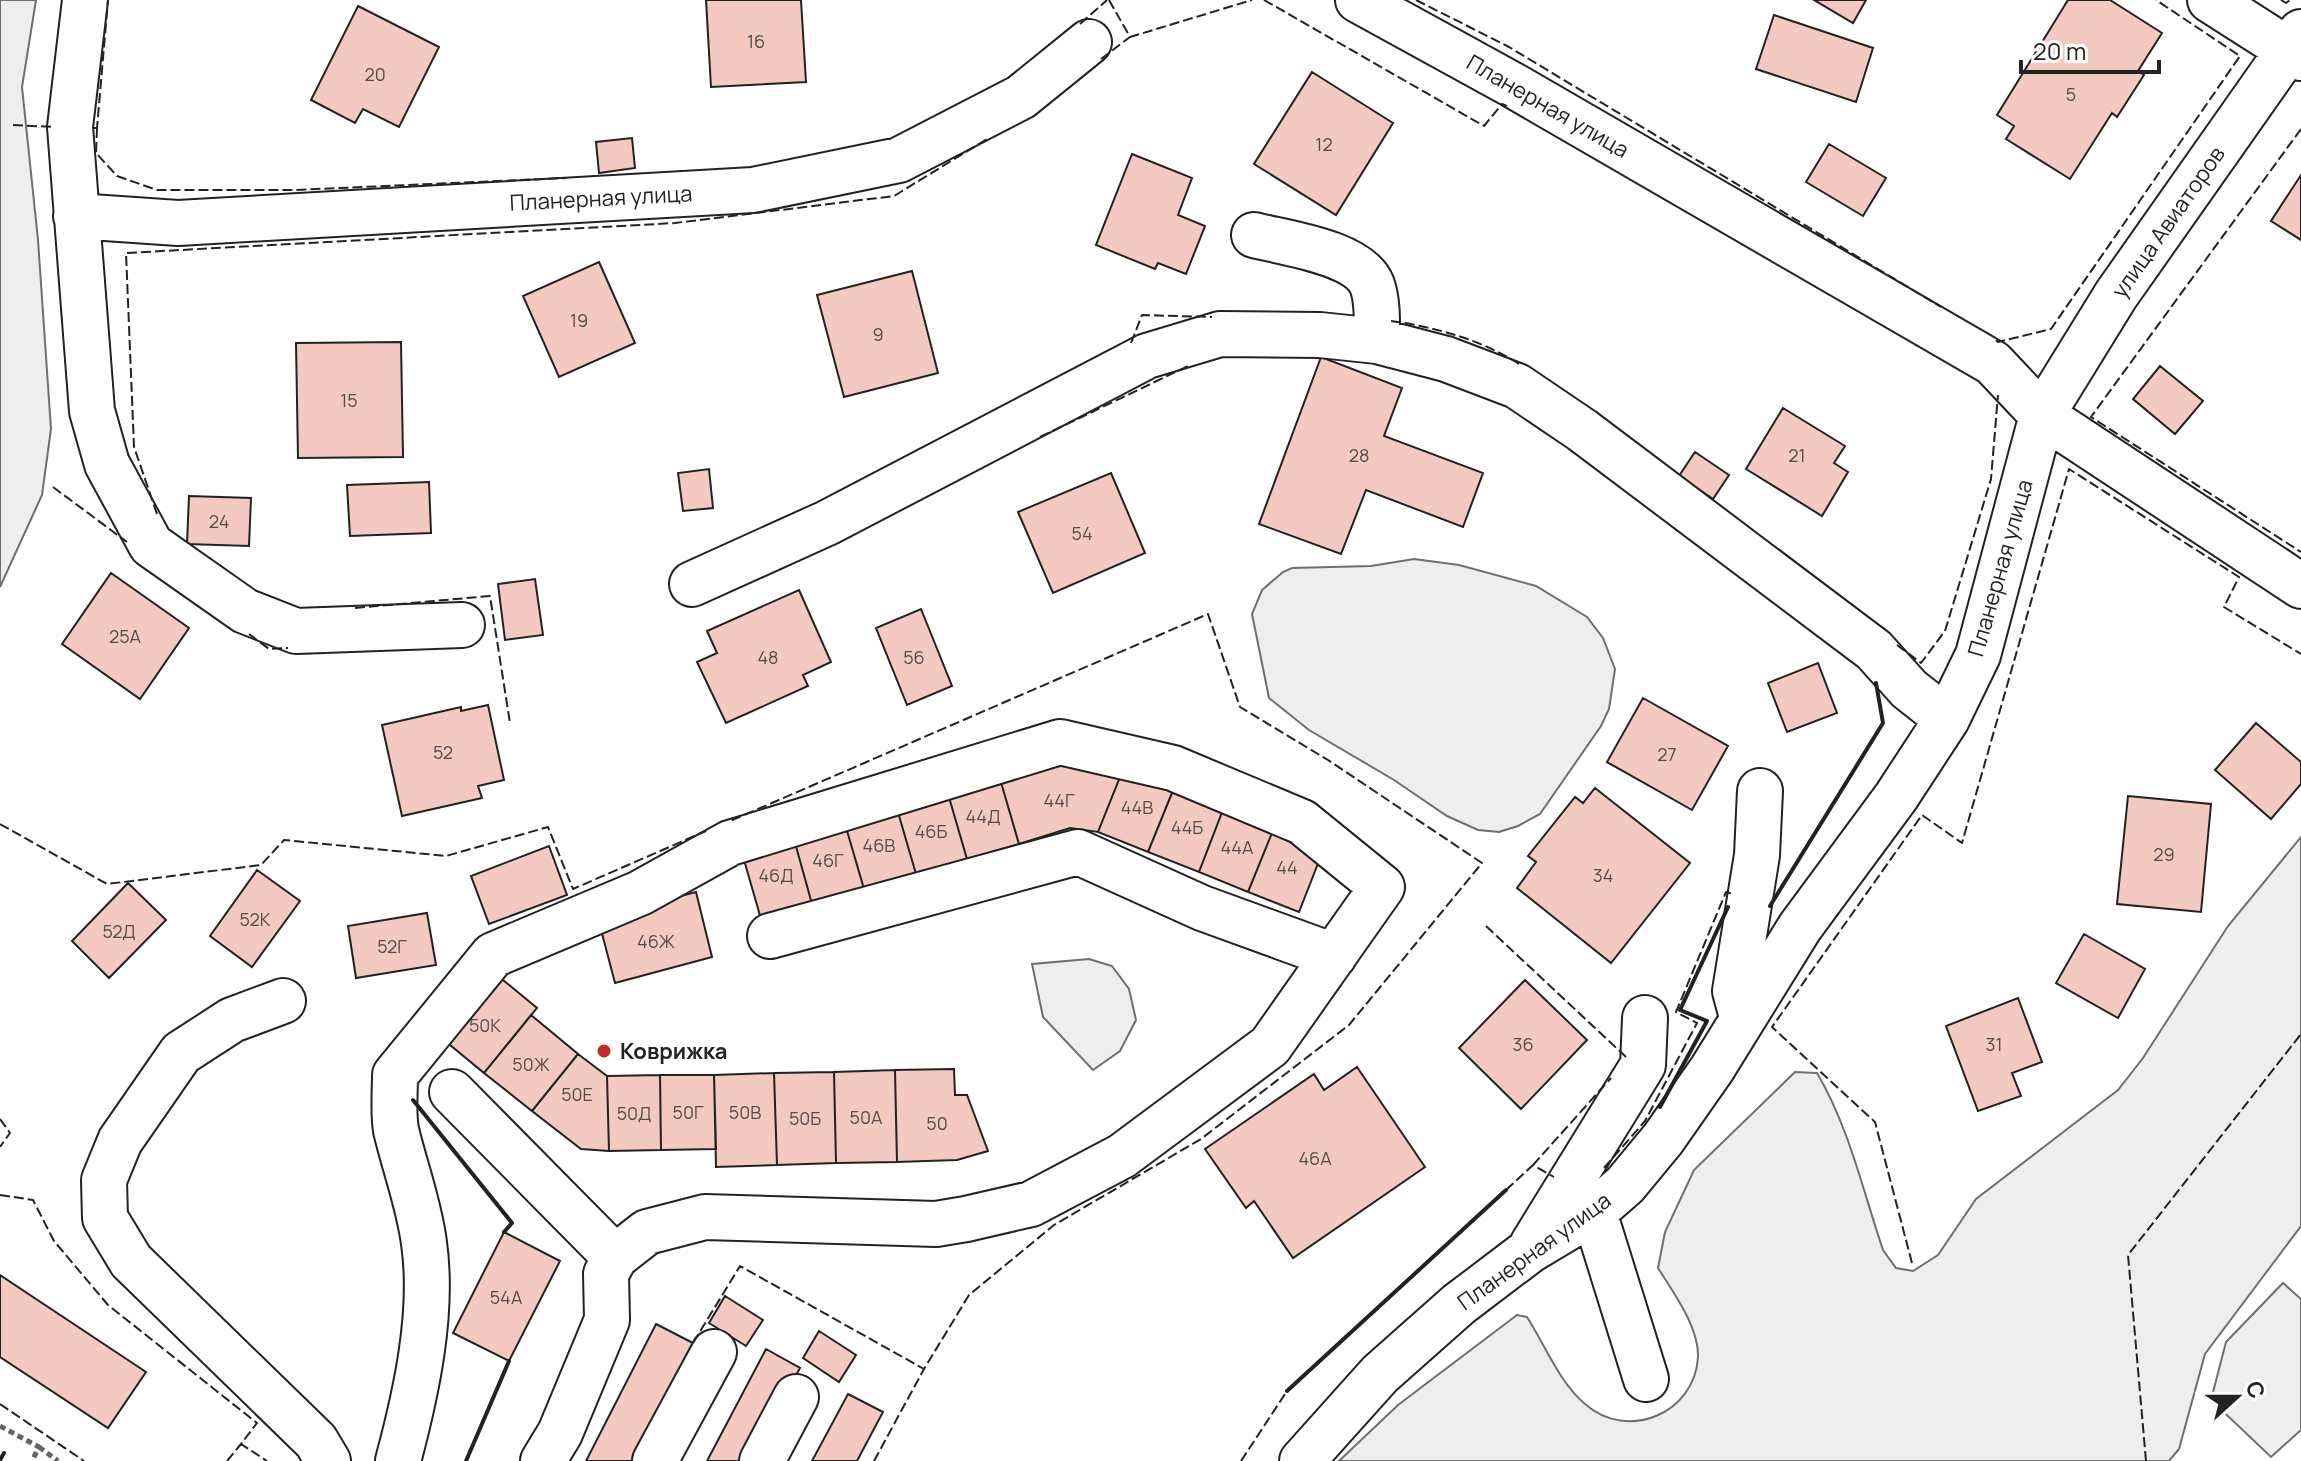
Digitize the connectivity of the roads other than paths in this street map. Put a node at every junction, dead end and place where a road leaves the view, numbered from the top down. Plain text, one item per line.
1 (85, 0) edge
2 (1358, 0) edge
3 (2210, 0) edge
4 (1089, 42) dead end
5 (2297, 47) edge
6 (76, 216) junction
7 (1254, 235) dead end
8 (1377, 341) junction
9 (2042, 415) junction
10 (692, 584) dead end
11 (2301, 586) edge
12 (462, 625) dead end
13 (1947, 719) junction
14 (1760, 791) dead end
15 (770, 936) dead end
16 (1334, 956) junction
17 (283, 1001) dead end
18 (1742, 1017) junction
19 (1645, 1018) dead end
20 (452, 1092) dead end
21 (1594, 1212) junction
22 (1529, 1251) junction
23 (615, 1257) junction
24 (714, 1352) dead end
25 (1646, 1379) dead end
26 (796, 1397) dead end
27 (328, 1461) edge
28 (398, 1461) edge
29 (543, 1461) edge
30 (655, 1461) edge
31 (762, 1461) edge
32 (1302, 1461) edge

1 - 6 street
2 - 9 street, Планерная улица
3 - 5 street
4 - 6 street, Планерная улица
5 - 9 street, улица Авиаторов
6 - 12 street
7 - 8 street
8 - 10 street
8 - 13 street
9 - 11 street
9 - 13 street, Планерная улица
13 - 18 street, Планерная улица
14 - 18 street
15 - 16 street
16 - 23 street
16 - 28 street
17 - 27 street
18 - 21 street, Планерная улица
19 - 22 street
20 - 23 street
21 - 22 street, Планерная улица
21 - 25 street
22 - 32 street, Планерная улица
23 - 29 street
24 - 30 street
26 - 31 street

